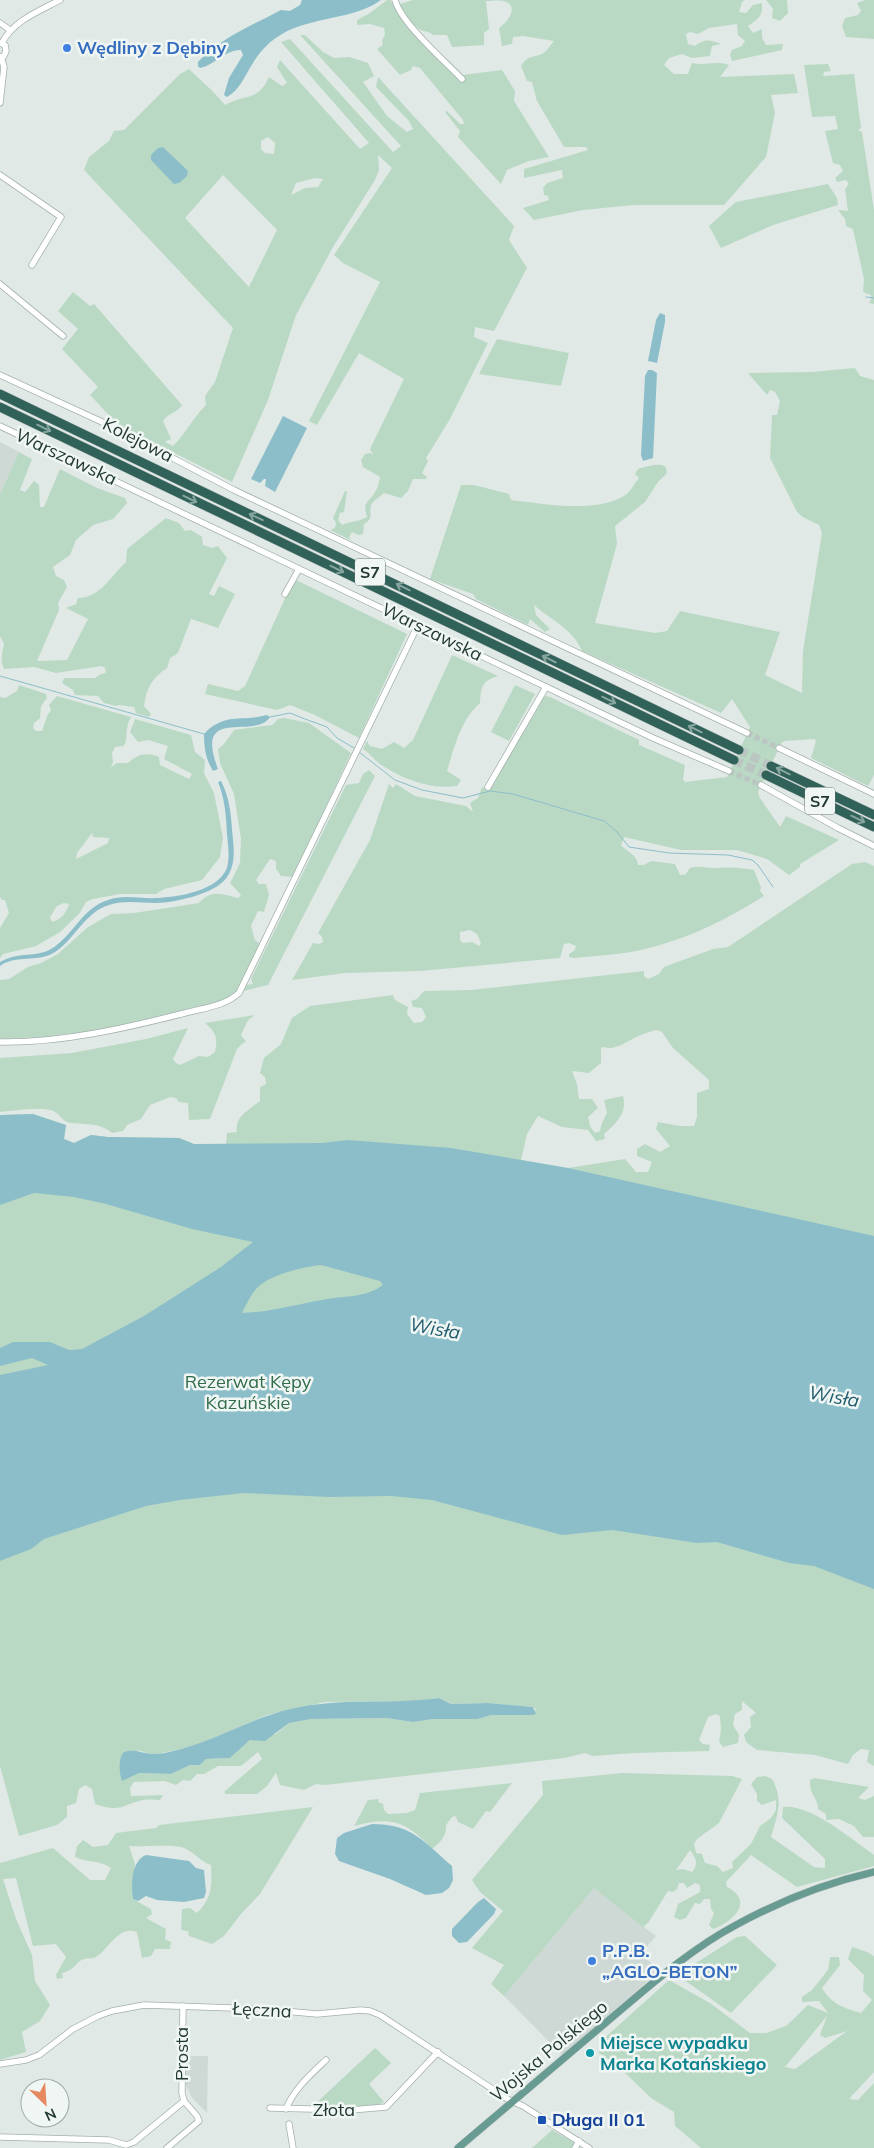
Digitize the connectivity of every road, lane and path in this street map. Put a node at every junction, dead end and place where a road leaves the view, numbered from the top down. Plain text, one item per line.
1 (60, 0) edge
2 (395, 0) edge
3 (0, 23) edge
4 (10, 30) junction
5 (1, 43) edge
6 (1, 57) edge
7 (462, 79) dead end
8 (0, 104) edge
9 (0, 175) edge
10 (32, 265) dead end
11 (0, 284) edge
12 (63, 336) dead end
13 (0, 374) edge
14 (0, 394) edge
15 (0, 407) edge
16 (0, 426) edge
17 (299, 568) junction
18 (285, 594) dead end
19 (418, 625) junction
20 (546, 687) junction
21 (747, 733) tunnel mouth
22 (779, 748) tunnel mouth
23 (739, 750) tunnel mouth
24 (734, 760) tunnel mouth
25 (771, 766) tunnel mouth
26 (730, 771) tunnel mouth
27 (766, 776) tunnel mouth
28 (761, 786) tunnel mouth
29 (488, 787) dead end
30 (874, 794) edge
31 (874, 815) edge
32 (874, 827) edge
33 (874, 846) edge
34 (0, 1042) edge
35 (874, 1872) edge
36 (183, 2006) junction
37 (438, 2052) junction
38 (326, 2060) dead end
39 (0, 2064) edge
40 (184, 2101) junction
41 (513, 2101) junction
42 (270, 2108) dead end
43 (286, 2109) junction
44 (288, 2124) dead end
45 (0, 2137) edge
46 (579, 2141) junction
47 (119, 2146) edge
48 (167, 2148) edge
49 (293, 2148) edge
50 (458, 2148) edge
51 (575, 2148) edge
52 (589, 2148) edge

1 - 4 street
2 - 7 street
3 - 4 street
4 - 5 street
5 - 6 street
6 - 8 street
9 - 10 street
11 - 12 street
13 - 21 street, Kolejowa
23 -> 14 highway, S7
15 -> 24 highway, S7
16 - 17 street, Warszawska
17 - 18 street
17 - 19 street, Warszawska
19 - 20 street, Warszawska
19 - 34 street
20 - 26 street, Warszawska
20 - 29 street
22 - 30 street
31 -> 25 highway, S7
27 -> 32 highway, S7
28 - 33 street
35 - 41 main road, Wojska Polskiego
36 - 37 street, Łęczna
36 - 39 street, Łęczna
36 - 40 street, Prosta
37 - 41 street, Łęczna
37 - 43 street, Złota
38 - 43 street, Złota
40 - 47 street
40 - 48 street
41 - 46 street, Łęczna
41 - 50 main road, Wojska Polskiego
42 - 43 street, Złota
44 - 49 street
45 - 47 street
46 - 51 street
46 - 52 street, Łęczna

